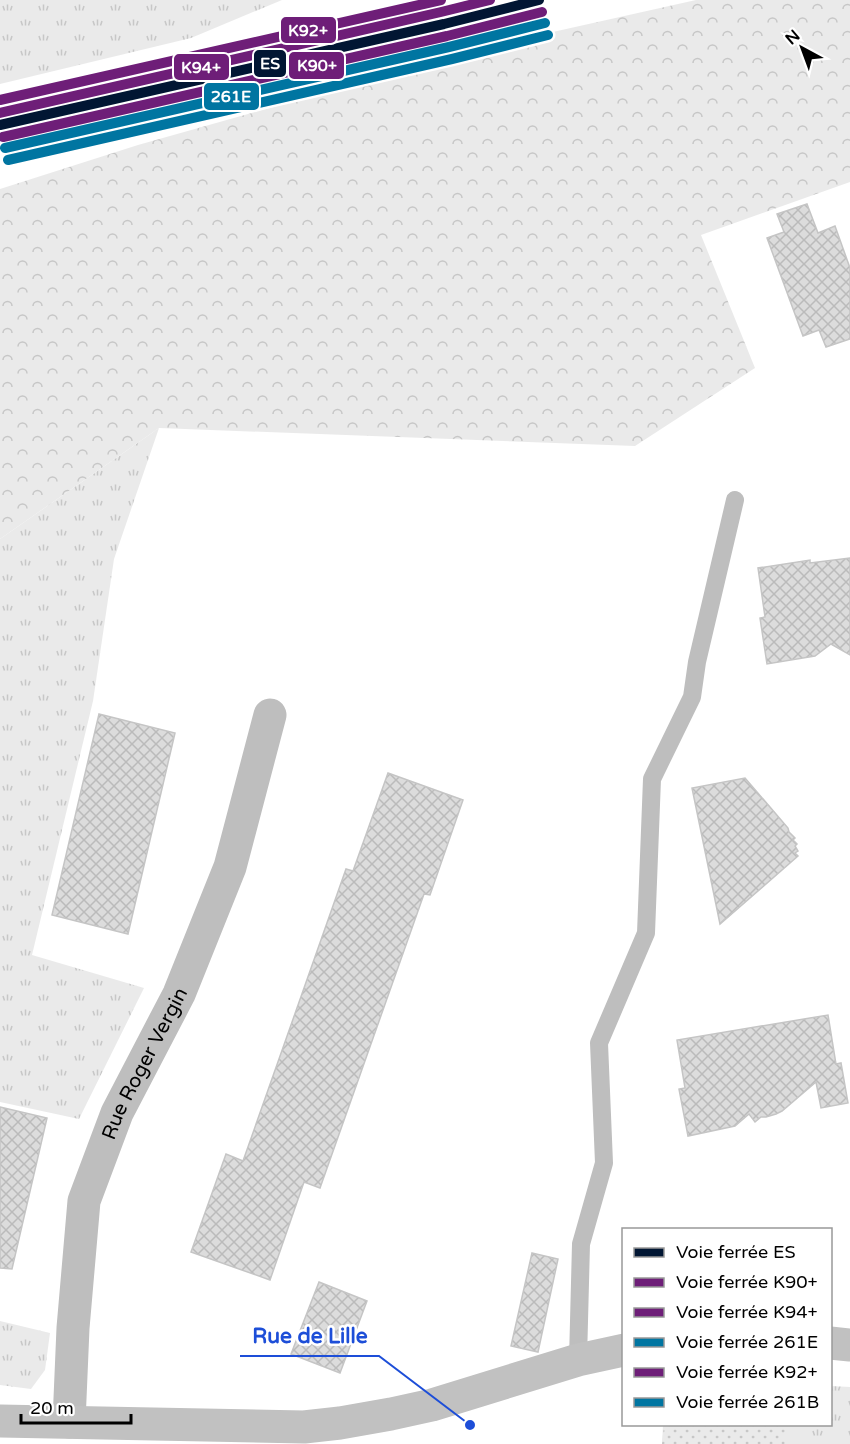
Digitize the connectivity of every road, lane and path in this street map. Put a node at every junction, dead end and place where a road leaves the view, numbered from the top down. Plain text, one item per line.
1 (735, 500) dead end
2 (270, 715) dead end
3 (832, 1343) edge
4 (850, 1345) edge
5 (622, 1350) edge
6 (578, 1360) junction
7 (0, 1421) edge
8 (69, 1422) junction
9 (304, 1435) edge

1 - 6 lane
2 - 8 street, Rue Roger Vergin
3 - 4 street
5 - 6 street
6 - 9 street
7 - 8 street
8 - 9 street

